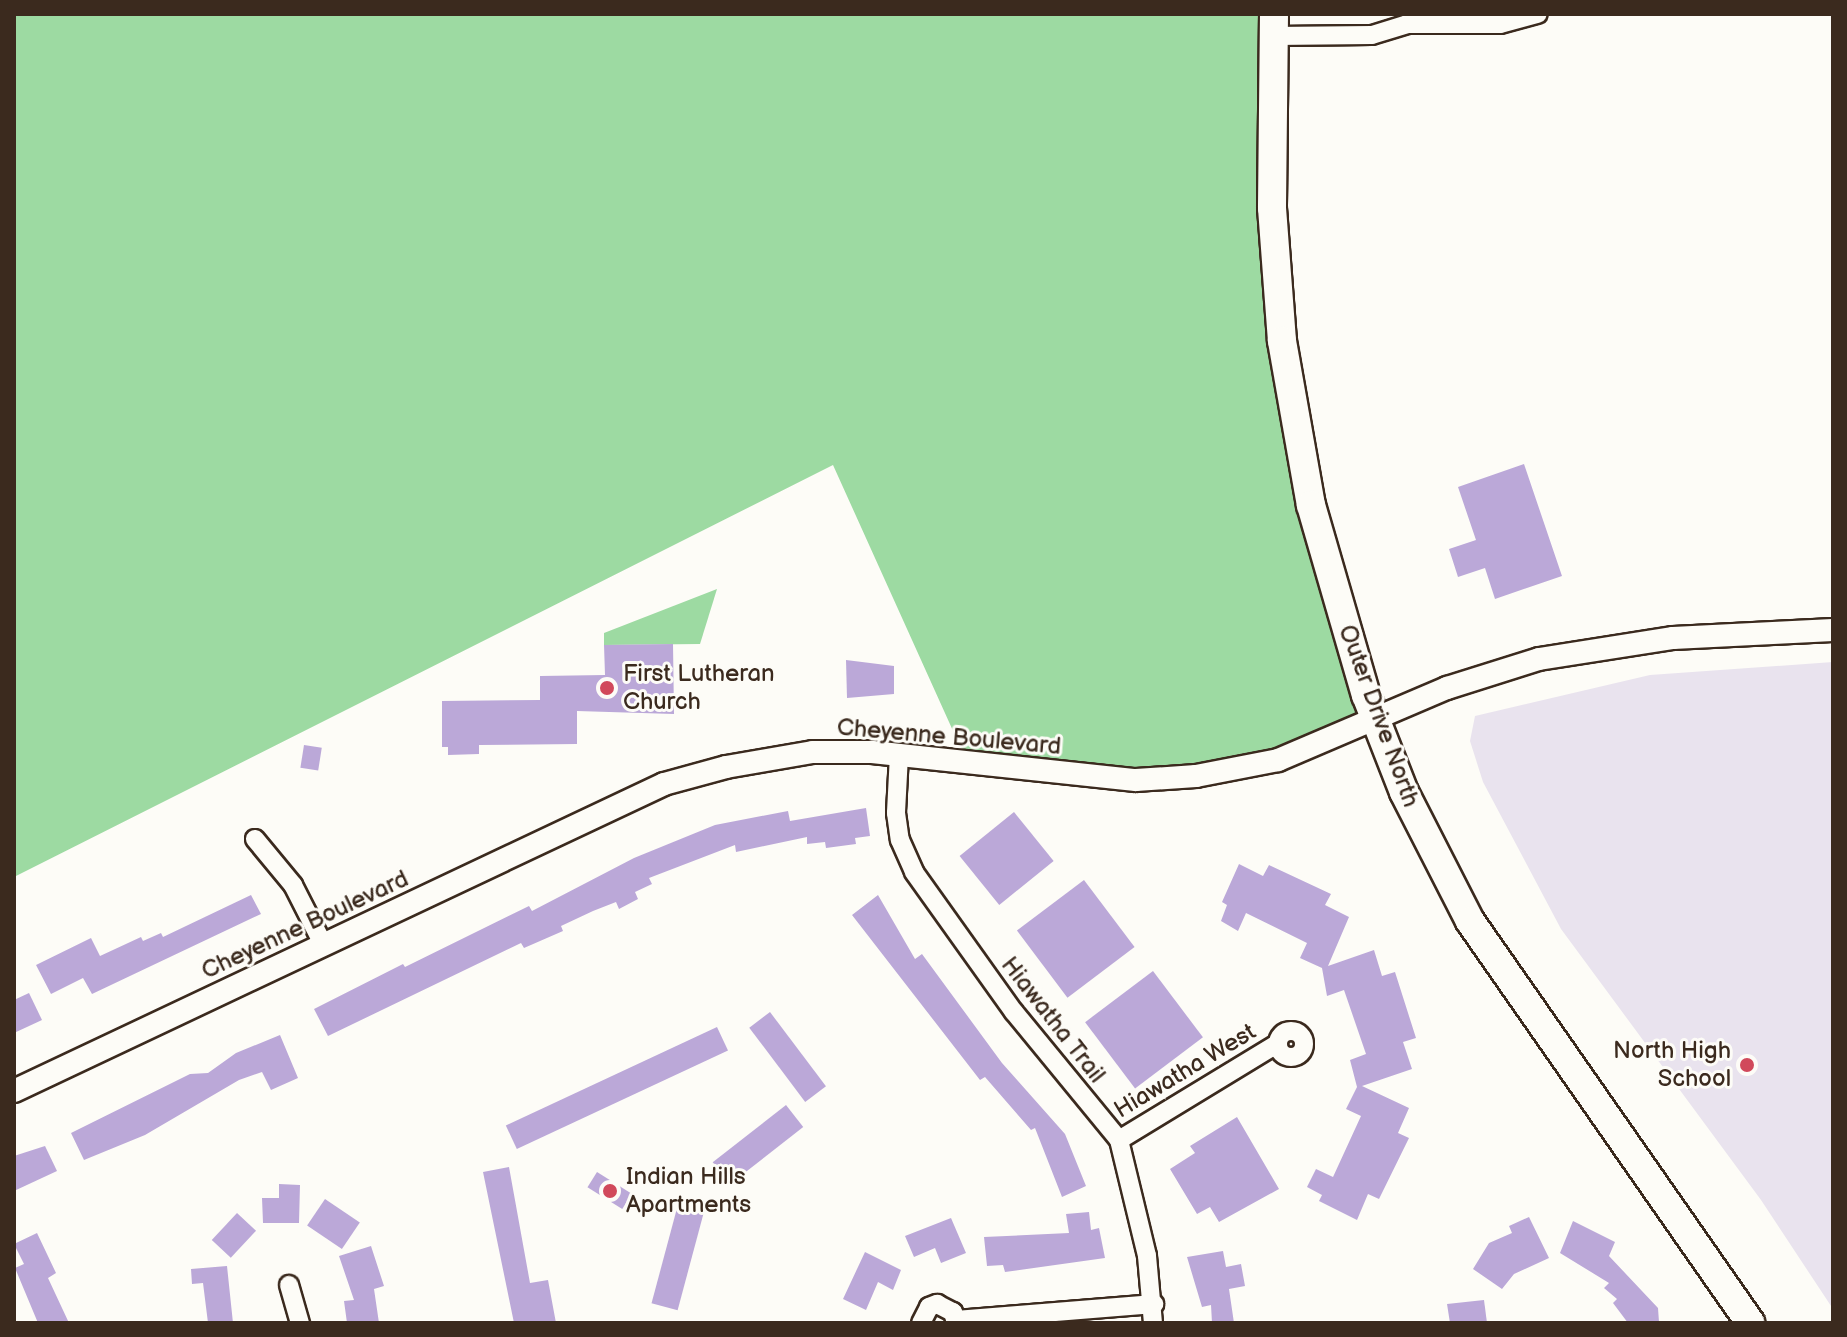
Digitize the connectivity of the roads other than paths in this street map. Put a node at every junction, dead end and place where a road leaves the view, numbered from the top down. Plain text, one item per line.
1 (1386, 14) edge
2 (1538, 14) edge
3 (1407, 24) junction
4 (1274, 25) edge
5 (1833, 630) edge
6 (1378, 722) junction
7 (899, 755) junction
8 (255, 839) dead end
9 (323, 944) junction
10 (1277, 1044) dead end
11 (14, 1091) edge
12 (1119, 1140) junction
13 (289, 1285) dead end
14 (1154, 1314) edge
15 (956, 1322) edge
16 (300, 1323) edge
17 (921, 1323) edge
18 (1750, 1323) edge

1 - 3 street
2 - 3 street
3 - 4 street
4 - 6 main road, Outer Drive North
5 - 6 street, Cheyenne Boulevard
6 - 7 street, Cheyenne Boulevard
6 - 18 main road, Outer Drive North
7 - 9 street, Cheyenne Boulevard
7 - 12 street, Hiawatha Trail
8 - 9 street
9 - 11 street, Cheyenne Boulevard
10 - 12 street, Hiawatha West
12 - 14 street, Hiawatha Trail
13 - 16 street
14 - 15 street
15 - 17 street

